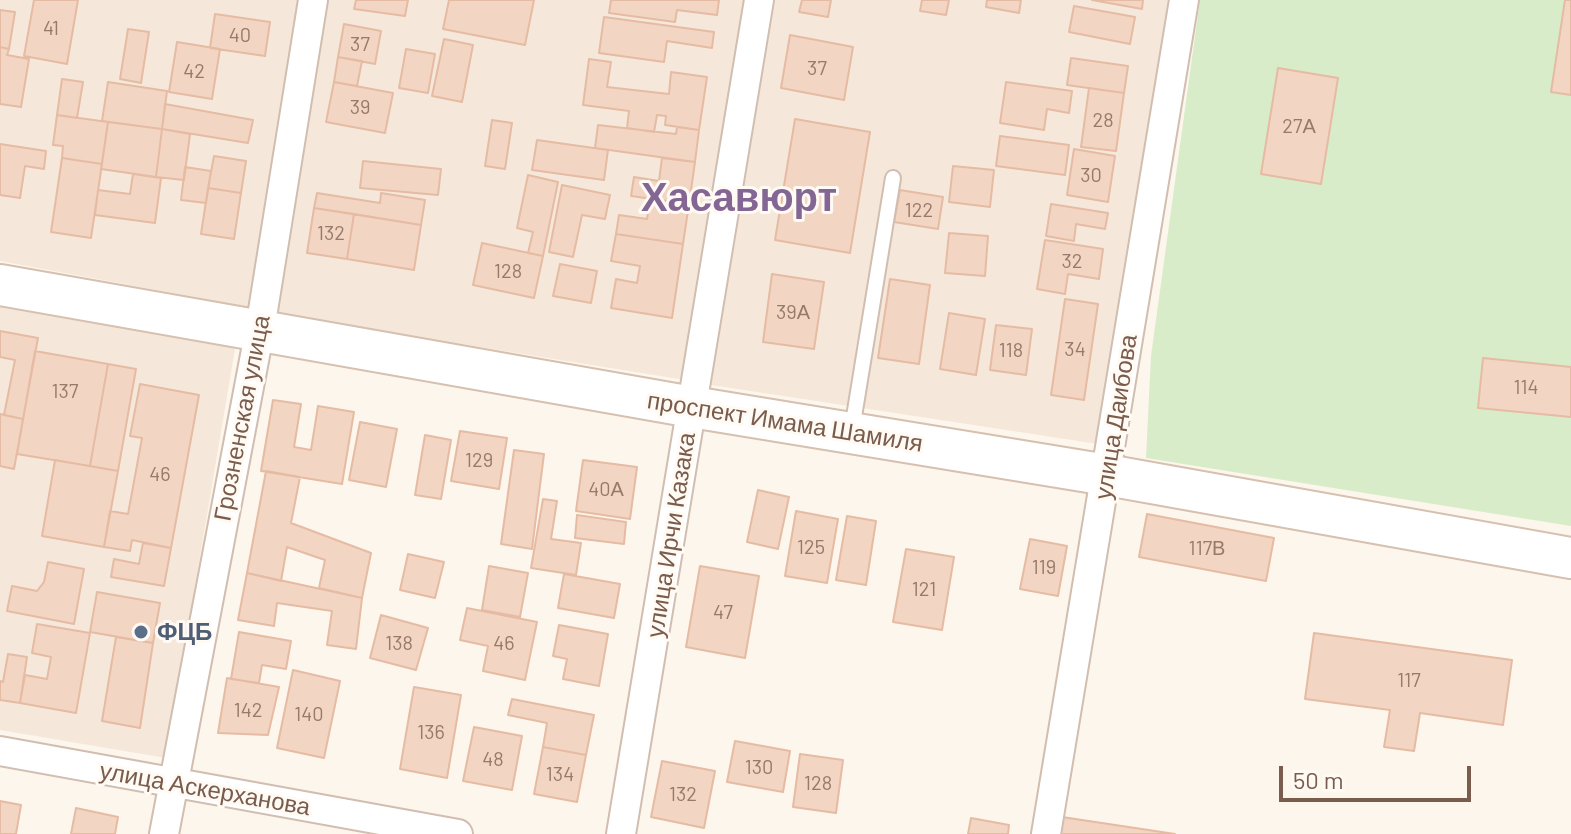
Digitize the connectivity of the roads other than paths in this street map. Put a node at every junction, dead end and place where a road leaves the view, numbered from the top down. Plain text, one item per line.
1 (313, 0) edge
2 (759, 0) edge
3 (1184, 0) edge
4 (893, 178) dead end
5 (0, 285) edge
6 (260, 329) junction
7 (692, 407) junction
8 (851, 433) junction
9 (1107, 475) junction
10 (1571, 558) edge
11 (0, 751) edge
12 (174, 784) junction
13 (164, 834) edge
14 (458, 834) edge
15 (621, 834) edge
16 (1046, 834) edge

1 - 6 street, Грозненская улица
2 - 7 street, улица Ирчи Казака
3 - 9 street, улица Даибова
4 - 8 lane
5 - 6 main road, проспект Имама Шамиля
6 - 7 main road, проспект Имама Шамиля
6 - 12 street, Грозненская улица
7 - 8 main road, проспект Имама Шамиля
7 - 15 street, улица Ирчи Казака
8 - 9 main road, проспект Имама Шамиля
9 - 10 main road, проспект Имама Шамиля
9 - 16 street, улица Даибова
11 - 12 street, улица Аскерханова
12 - 13 street, Грозненская улица
12 - 14 street, улица Аскерханова

